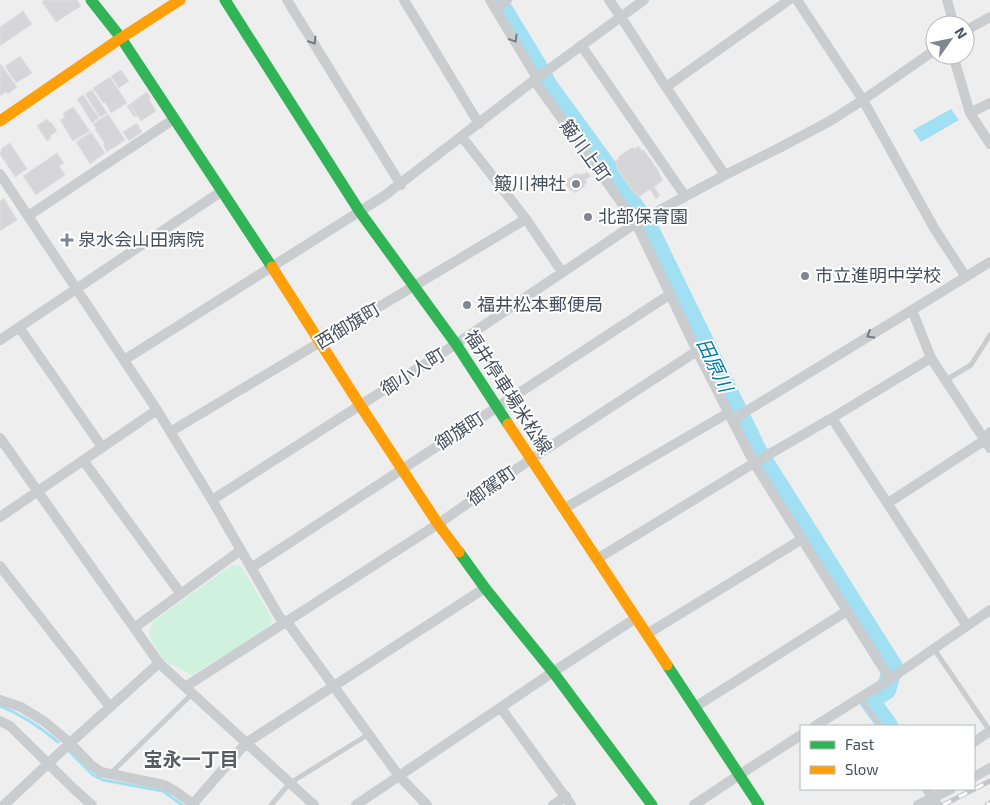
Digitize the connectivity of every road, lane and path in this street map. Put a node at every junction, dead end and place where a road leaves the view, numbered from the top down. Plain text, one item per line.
1 (91, 0) edge
2 (180, 0) edge
3 (225, 0) edge
4 (287, 0) edge
5 (507, 0) edge
6 (609, 0) edge
7 (644, 0) edge
8 (789, 0) edge
9 (797, 0) edge
10 (947, 0) edge
11 (406, 1) edge
12 (493, 4) edge
13 (951, 15) edge
14 (621, 17) junction
15 (990, 17) edge
16 (975, 25) edge
17 (121, 38) junction
18 (581, 45) junction
19 (925, 57) edge
20 (956, 65) edge
21 (536, 79) junction
22 (666, 88) junction
23 (863, 100) junction
24 (990, 103) edge
25 (970, 113) junction
26 (174, 119) junction
27 (0, 121) edge
28 (479, 124) junction
29 (462, 137) junction
30 (990, 144) edge
31 (0, 174) edge
32 (725, 175) junction
33 (401, 185) junction
34 (222, 191) junction
35 (685, 196) junction
36 (360, 212) junction
37 (28, 216) junction
38 (526, 219) junction
39 (636, 223) junction
40 (272, 267) junction
41 (988, 267) edge
42 (562, 272) junction
43 (966, 277) junction
44 (414, 286) junction
45 (76, 288) junction
46 (670, 294) junction
47 (912, 310) junction
48 (19, 328) junction
49 (990, 335) edge
50 (0, 340) edge
51 (320, 343) junction
52 (456, 344) junction
53 (697, 350) junction
54 (931, 358) junction
55 (124, 360) junction
56 (946, 380) junction
57 (360, 405) junction
58 (497, 407) junction
59 (157, 410) junction
60 (730, 416) junction
61 (832, 418) junction
62 (170, 432) junction
63 (0, 438) edge
64 (988, 440) edge
65 (102, 447) junction
66 (531, 458) junction
67 (84, 460) junction
68 (754, 463) junction
69 (402, 469) junction
70 (38, 491) junction
71 (212, 500) junction
72 (888, 503) junction
73 (565, 508) junction
74 (0, 517) edge
75 (438, 524) junction
76 (802, 539) junction
77 (241, 550) junction
78 (598, 559) junction
79 (0, 566) edge
80 (251, 568) junction
81 (485, 588) junction
82 (181, 594) junction
83 (990, 610) edge
84 (847, 611) junction
85 (636, 618) junction
86 (287, 622) junction
87 (967, 626) junction
88 (134, 628) junction
89 (647, 634) junction
90 (934, 649) junction
91 (159, 664) junction
92 (554, 672) junction
93 (890, 679) junction
94 (334, 686) junction
95 (189, 691) junction
96 (860, 698) junction
97 (0, 700) edge
98 (110, 707) junction
99 (695, 707) junction
100 (501, 708) junction
101 (0, 721) edge
102 (818, 725) edge
103 (880, 725) edge
104 (990, 731) edge
105 (369, 734) junction
106 (800, 736) edge
107 (975, 741) edge
108 (70, 742) junction
109 (246, 742) junction
110 (49, 763) junction
111 (990, 768) edge
112 (110, 774) junction
113 (739, 774) junction
114 (399, 776) junction
115 (975, 776) edge
116 (290, 783) junction
117 (949, 790) edge
118 (932, 797) edge
119 (0, 801) edge
120 (569, 801) edge
121 (90, 804) edge
122 (193, 804) edge
123 (4, 805) edge
124 (272, 805) edge
125 (314, 805) edge
126 (356, 805) edge
127 (427, 805) edge
128 (553, 805) edge
129 (652, 805) edge
130 (694, 805) edge
131 (759, 805) edge
132 (918, 805) edge

1 - 17 main road
2 - 17 main road
3 - 36 main road, 福井停車場米松線
4 -> 33 street
5 - 12 street
6 - 14 street
7 - 14 street
8 - 22 street
9 - 23 street
10 - 13 street
11 - 28 street
12 -> 21 street, 簸川上町
14 - 18 street
14 - 22 street
15 - 16 street
17 - 26 main road
17 - 27 main road
18 - 21 street
18 - 35 street
19 - 23 street, 御小人町
20 - 25 street
21 - 28 street
21 - 39 street, 簸川上町
22 - 32 street
23 - 32 street, 御小人町
23 - 43 street
24 - 25 street
25 - 30 street
26 - 34 main road
26 - 37 street
28 - 29 street
29 - 33 street
29 - 38 street
31 - 37 street
32 - 35 street, 御小人町
33 - 36 street
34 - 40 main road
34 - 45 street
35 - 39 street, 御小人町
36 - 40 street
36 - 44 main road, 福井停車場米松線
37 - 45 street
38 - 42 street
38 - 44 street, 西御旗町
39 - 42 street, 御小人町
39 - 46 street, 簸川上町
40 - 51 main road
40 - 55 street
41 - 43 street
42 - 52 street, 御小人町
43 - 47 street
44 - 51 street, 西御旗町
44 - 52 main road, 福井停車場米松線
45 - 48 street
45 - 55 street
46 - 53 street, 簸川上町
46 - 58 street, 御旗町
47 - 54 street
47 -> 60 street
48 - 50 street
48 - 65 street
49 - 56 lane
51 - 57 main road
51 - 62 street, 西御旗町
52 - 57 street, 御小人町
52 - 58 main road, 福井停車場米松線
53 - 60 street, 簸川上町
53 - 66 street, 御駕町
54 - 56 street
54 - 61 street
55 - 59 street
56 - 64 street
57 - 69 main road
57 - 71 street, 御小人町
58 - 66 main road, 福井停車場米松線
58 - 69 street, 御旗町
59 - 62 street
59 - 65 street
60 - 68 street, 簸川上町
60 - 73 street
61 - 68 street
61 - 72 street
62 - 71 street
63 - 70 street
64 - 72 street
65 - 67 street
66 - 73 main road, 福井停車場米松線
66 - 75 street, 御駕町
67 - 70 street
67 - 82 street
68 - 76 street, 簸川上町
68 - 78 street
69 - 75 main road
69 - 80 street, 御旗町
70 - 74 street
70 - 88 street
71 - 77 street
72 - 87 street
73 - 78 main road, 福井停車場米松線
75 - 81 main road
75 - 86 street, 御駕町
76 - 84 street, 簸川上町
76 - 89 street
77 - 80 street
77 - 82 street
78 - 85 main road, 福井停車場米松線
79 - 98 street
80 - 86 street
81 - 92 main road
81 - 94 street
82 - 88 street
83 - 87 street
84 - 93 street, 簸川上町
84 - 99 street
85 - 89 main road, 福井停車場米松線
85 - 92 street
86 - 94 street
86 - 95 street, 御駕町
87 - 90 street
88 - 91 street
89 - 99 main road, 福井停車場米松線
90 - 93 street
90 - 104 lane
91 - 95 street
91 - 98 street
92 - 100 street
92 - 129 main road
93 - 96 street
94 - 105 street
94 - 109 street
95 - 109 street
95 - 112 lane
96 - 102 street
96 - 103 lane
97 - 108 street
98 - 108 street
99 - 113 main road, 福井停車場米松線
100 - 114 street
100 - 120 street
101 - 110 street
104 - 107 street
105 - 114 street
105 - 116 lane
106 - 113 street
108 - 110 street
108 - 112 street
109 - 116 street
109 - 122 street
110 - 121 street
110 - 123 street
111 - 115 street
112 - 122 street
113 - 130 street
113 - 131 main road, 福井停車場米松線
114 - 126 street
114 - 127 street
116 - 124 lane
116 - 125 street
117 - 118 street
118 - 132 street
119 - 123 street
120 - 128 street

